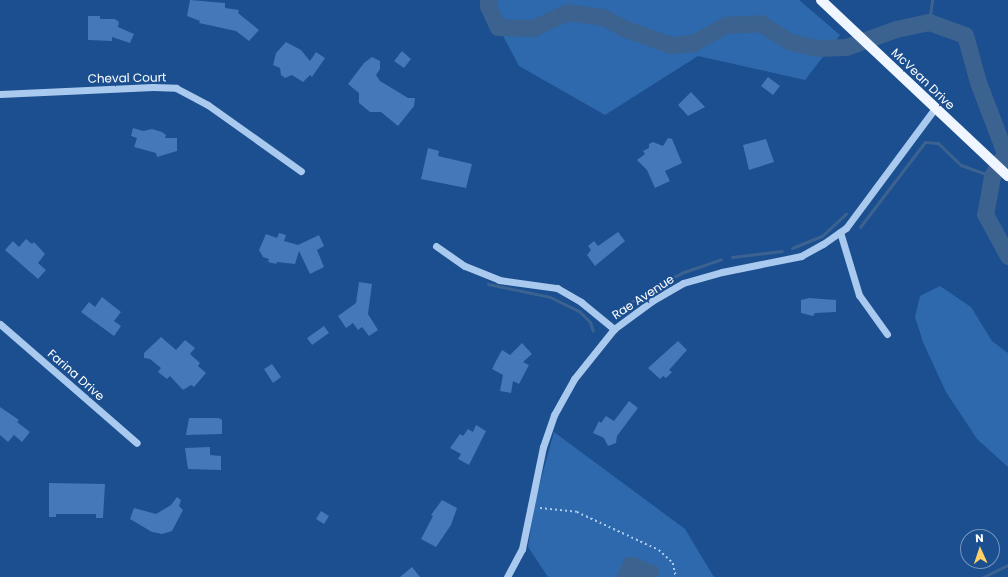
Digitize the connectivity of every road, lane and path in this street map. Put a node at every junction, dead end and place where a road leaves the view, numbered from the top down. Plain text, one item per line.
1 (821, 0) edge
2 (0, 94) edge
3 (936, 108) junction
4 (301, 171) dead end
5 (1007, 175) edge
6 (840, 232) junction
7 (436, 246) dead end
8 (0, 324) edge
9 (614, 329) junction
10 (887, 334) dead end
11 (137, 443) dead end
12 (531, 507) junction
13 (507, 577) edge
14 (676, 577) edge

1 - 3 main road, McVean Drive
2 - 4 street, Cheval Court
3 - 5 main road, McVean Drive
3 - 6 street, Rae Avenue
6 - 9 street, Rae Avenue
6 - 10 street
7 - 9 street
8 - 11 street, Farina Drive
9 - 12 street, Rae Avenue
12 - 13 street, Rae Avenue
12 - 14 path

